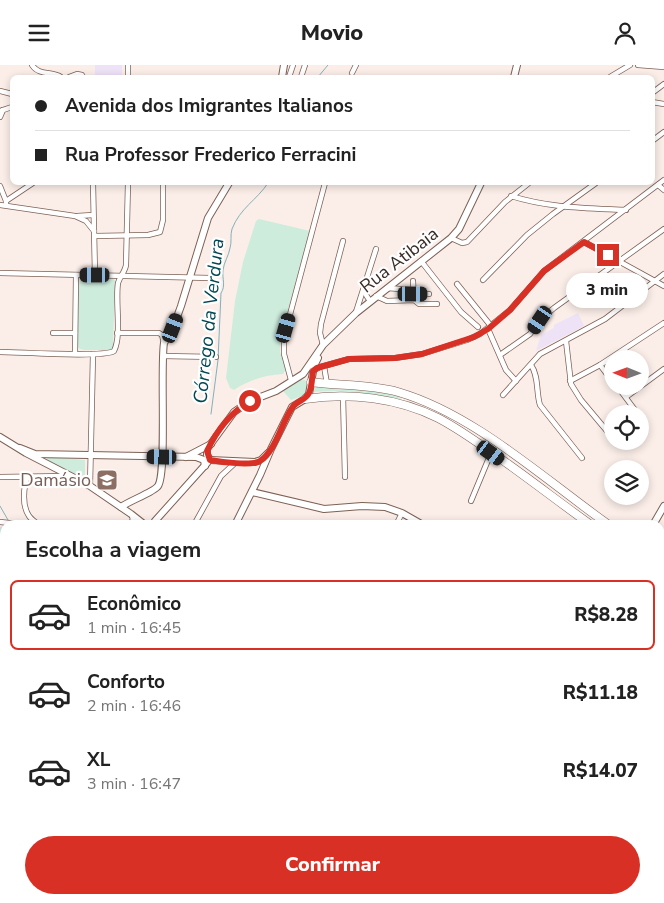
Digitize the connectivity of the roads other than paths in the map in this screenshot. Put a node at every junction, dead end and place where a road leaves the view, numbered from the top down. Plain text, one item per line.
1 (32, 65) edge
2 (356, 65) edge
3 (630, 65) edge
4 (638, 65) edge
5 (647, 65) edge
6 (664, 67) edge
7 (352, 73) dead end
8 (56, 75) edge
9 (613, 75) edge
10 (2, 110) edge
11 (0, 117) edge
12 (664, 180) edge
13 (30, 185) edge
14 (93, 185) edge
15 (128, 185) edge
16 (163, 185) edge
17 (228, 185) edge
18 (324, 185) edge
19 (480, 185) edge
20 (526, 185) edge
21 (593, 185) edge
22 (658, 185) junction
23 (0, 186) edge
24 (664, 190) edge
25 (511, 196) junction
26 (6, 203) junction
27 (0, 205) edge
28 (563, 207) junction
29 (626, 210) junction
30 (93, 215) junction
31 (75, 217) junction
32 (664, 229) edge
33 (95, 233) junction
34 (127, 235) junction
35 (451, 238) junction
36 (343, 241) dead end
37 (584, 242) junction
38 (376, 249) dead end
39 (421, 261) junction
40 (619, 261) junction
41 (0, 273) edge
42 (664, 274) edge
43 (76, 275) junction
44 (95, 275) junction
45 (122, 276) junction
46 (191, 277) junction
47 (210, 278) dead end
48 (483, 280) dead end
49 (413, 281) dead end
50 (654, 281) junction
51 (457, 284) dead end
52 (365, 285) junction
53 (664, 286) edge
54 (386, 288) junction
55 (413, 292) junction
56 (429, 294) dead end
57 (376, 296) junction
58 (414, 300) junction
59 (370, 301) junction
60 (437, 304) dead end
61 (356, 313) junction
62 (664, 323) edge
63 (478, 327) dead end
64 (489, 328) junction
65 (53, 333) dead end
66 (75, 333) junction
67 (117, 333) junction
68 (566, 341) junction
69 (164, 343) junction
70 (321, 347) junction
71 (0, 352) edge
72 (75, 353) junction
73 (93, 354) junction
74 (500, 355) junction
75 (163, 356) junction
76 (216, 357) dead end
77 (336, 362) junction
78 (531, 365) junction
79 (600, 365) junction
80 (324, 366) junction
81 (314, 368) junction
82 (604, 370) edge
83 (664, 370) edge
84 (300, 376) junction
85 (291, 380) junction
86 (516, 381) junction
87 (570, 381) junction
88 (311, 382) junction
89 (327, 384) junction
90 (503, 395) dead end
91 (343, 396) junction
92 (626, 397) joint
93 (414, 398) junction
94 (305, 399) junction
95 (403, 405) junction
96 (632, 405) edge
97 (604, 427) edge
98 (480, 431) junction
99 (468, 436) junction
100 (0, 437) edge
101 (211, 444) junction
102 (20, 448) junction
103 (271, 449) junction
104 (491, 453) junction
105 (50, 454) junction
106 (90, 456) junction
107 (162, 457) junction
108 (185, 457) junction
109 (582, 458) dead end
110 (210, 460) junction
111 (42, 461) junction
112 (238, 462) junction
113 (204, 466) junction
114 (28, 476) junction
115 (73, 476) junction
116 (0, 477) edge
117 (345, 477) dead end
118 (256, 483) junction
119 (90, 486) junction
120 (252, 492) junction
121 (567, 495) junction
122 (471, 501) dead end
123 (560, 502) junction
124 (664, 506) edge
125 (121, 507) junction
126 (402, 513) junction
127 (132, 514) junction
128 (33, 520) edge
129 (132, 520) edge
130 (140, 520) edge
131 (157, 520) edge
132 (197, 520) edge
133 (238, 520) edge
134 (398, 520) edge
135 (414, 520) edge
136 (584, 520) edge
137 (602, 520) edge
138 (656, 520) edge
139 (0, 697) edge
140 (0, 716) edge

1 - 8 street
2 - 7 street
3 - 9 street
4 - 5 street
5 - 6 street
10 - 11 street
12 - 22 street
13 - 26 street
14 - 30 street
15 - 34 street
16 - 34 street
17 - 46 main road
18 - 85 street
19 - 35 main road, Rua Atibaia
20 - 25 street
21 - 28 street
22 - 24 street
22 - 29 street
23 - 26 street
25 - 28 street
25 - 35 street
26 - 27 street
26 - 31 street
28 - 29 street
28 - 48 street
29 - 37 street
30 - 31 street
30 - 33 street
31 - 33 street
32 - 40 street
33 - 34 street
33 - 44 street
34 - 45 street
35 - 39 main road, Rua Atibaia
36 - 70 street
37 - 40 street
37 - 64 street
38 - 52 street
39 - 54 main road, Rua Atibaia
39 - 63 street
40 - 50 street
40 - 74 street
41 - 43 street
42 - 50 street
43 - 44 street
43 - 66 street
44 - 45 street
45 - 46 street
45 - 67 street
46 - 47 street
46 - 69 main road
49 - 55 street
50 - 53 street
50 - 68 street
51 - 64 street
52 - 59 street
52 - 61 street
54 - 55 street
54 - 57 main road, Rua Atibaia
55 - 56 street
55 - 58 street
57 - 58 street
57 - 59 main road, Rua Atibaia
58 - 60 street
59 - 61 main road, Rua Atibaia
61 - 70 main road, Rua Atibaia
62 - 79 street
64 - 74 street
64 - 77 street
65 - 66 street
66 - 72 street
67 - 69 street
67 - 73 street
68 - 78 street
68 - 87 street
69 - 75 main road
70 - 81 main road, Rua Atibaia
70 - 84 main road, Rua Atibaia
71 - 72 street
72 - 73 street
73 - 106 street
74 - 86 street
75 - 76 street
75 - 107 main road
77 - 80 street
77 - 81 street
78 - 86 street
78 - 109 street
79 - 82 street
79 - 87 street
80 - 81 street
80 - 89 street
81 - 84 main road
81 - 88 main road, Rua Atibaia
83 - 92 street
84 - 85 main road
84 - 88 main road
85 - 101 main road
86 - 90 street
87 - 97 street
88 - 89 main road
88 - 94 main road, Rua Atibaia
89 - 93 main road
91 - 94 main road
91 - 95 main road
91 - 117 street
92 - 96 street
93 - 95 main road
93 - 98 main road
94 - 103 main road, Rua Atibaia
95 - 99 main road
98 - 99 main road
98 - 121 main road
99 - 104 main road
100 - 102 main road
101 - 108 main road
101 - 110 main road
102 - 105 main road
102 - 111 main road
103 - 112 main road
103 - 118 main road, Rua Atibaia
104 - 122 street
104 - 123 main road
105 - 106 main road
105 - 111 main road
106 - 107 main road
106 - 119 street
107 - 108 main road
107 - 125 main road
108 - 113 main road
110 - 112 main road
110 - 113 main road
111 - 115 main road
112 - 118 main road
112 - 132 street
113 - 131 main road
114 - 115 street
114 - 116 street
114 - 128 street
115 - 119 main road
118 - 120 main road, Rua Atibaia
119 - 125 main road
120 - 126 main road
120 - 133 main road, Rua Atibaia
121 - 123 main road
121 - 137 main road
123 - 136 main road
124 - 138 main road
125 - 127 main road
126 - 134 street
126 - 135 main road
127 - 129 street
127 - 130 main road
139 - 140 street

